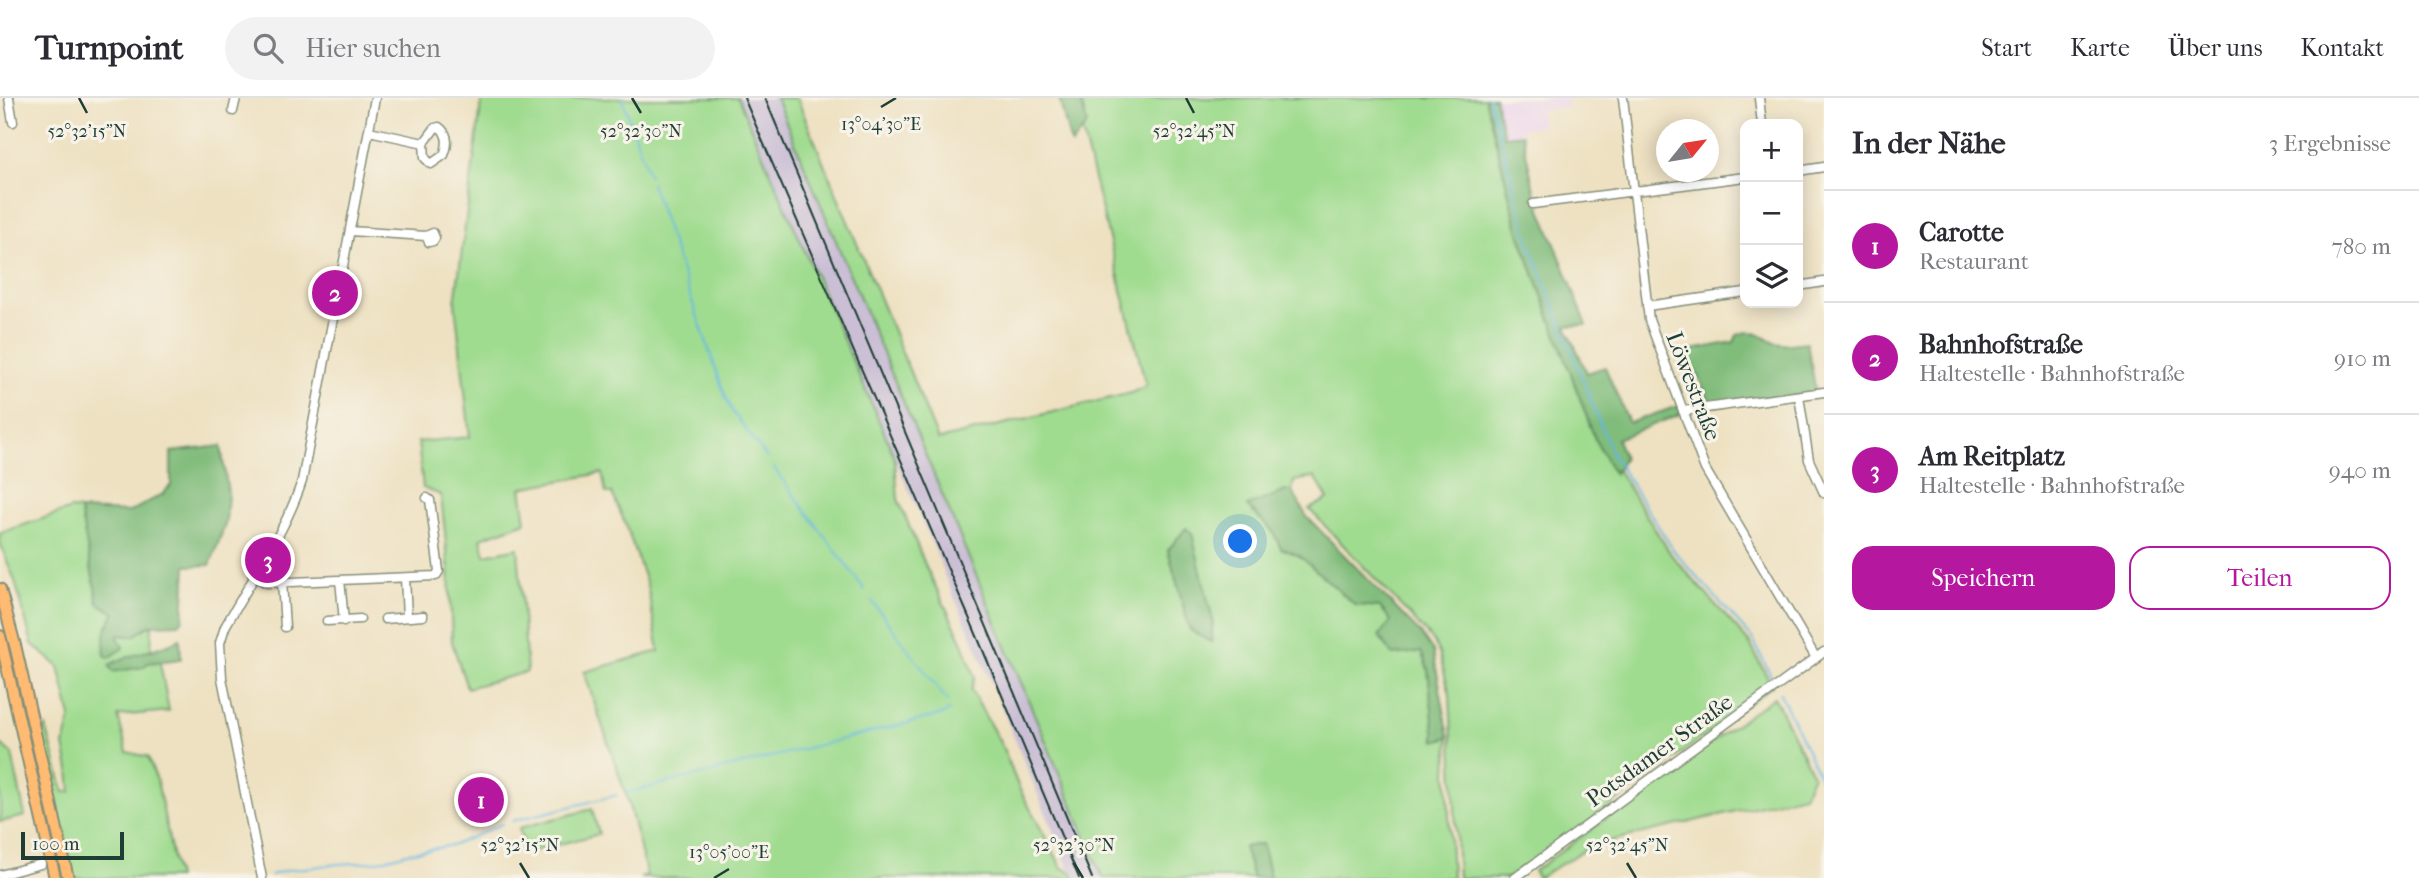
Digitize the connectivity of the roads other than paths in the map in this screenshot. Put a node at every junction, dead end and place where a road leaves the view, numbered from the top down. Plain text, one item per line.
1 (9, 98) edge
2 (236, 98) edge
3 (374, 98) edge
4 (1623, 98) edge
5 (1759, 98) edge
6 (233, 111) dead end
7 (1761, 119) edge
8 (13, 122) dead end
9 (369, 131) junction
10 (424, 143) dead end
11 (1824, 167) edge
12 (1803, 170) edge
13 (1740, 178) edge
14 (1633, 191) junction
15 (1533, 204) dead end
16 (350, 231) junction
17 (426, 236) dead end
18 (1824, 282) edge
19 (1803, 285) edge
20 (1740, 293) edge
21 (1647, 306) junction
22 (1824, 393) edge
23 (1799, 396) junction
24 (1683, 411) junction
25 (1824, 493) edge
26 (427, 498) dead end
27 (253, 576) junction
28 (405, 578) junction
29 (341, 580) junction
30 (282, 582) junction
31 (0, 589) edge
32 (407, 617) junction
33 (423, 617) dead end
34 (360, 619) dead end
35 (385, 619) dead end
36 (344, 620) junction
37 (327, 621) dead end
38 (285, 628) dead end
39 (0, 636) edge
40 (1824, 652) edge
41 (1816, 658) junction
42 (41, 864) dead end
43 (0, 875) edge
44 (55, 878) edge
45 (68, 878) edge
46 (262, 878) edge
47 (1516, 878) edge

1 - 8 street
2 - 6 street
3 - 9 street
4 - 14 street, Löwestraße
5 - 7 street
9 - 10 street
9 - 16 street
11 - 12 street
13 - 14 street
14 - 15 street
14 - 21 street, Löwestraße
16 - 17 street
16 - 27 street
18 - 19 street
20 - 21 street
21 - 24 street, Löwestraße
22 - 23 street
23 - 24 street
23 - 25 street
24 - 41 street, Löwestraße
26 - 28 street
27 - 30 street
27 - 46 street
28 - 29 street
28 - 32 street
29 - 30 street
29 - 36 street
30 - 38 street
31 - 45 highway
32 - 33 street
32 - 35 street
34 - 36 street
36 - 37 street
39 - 44 highway
40 - 41 street, Potsdamer Straße
41 - 47 street, Potsdamer Straße
42 - 43 street

